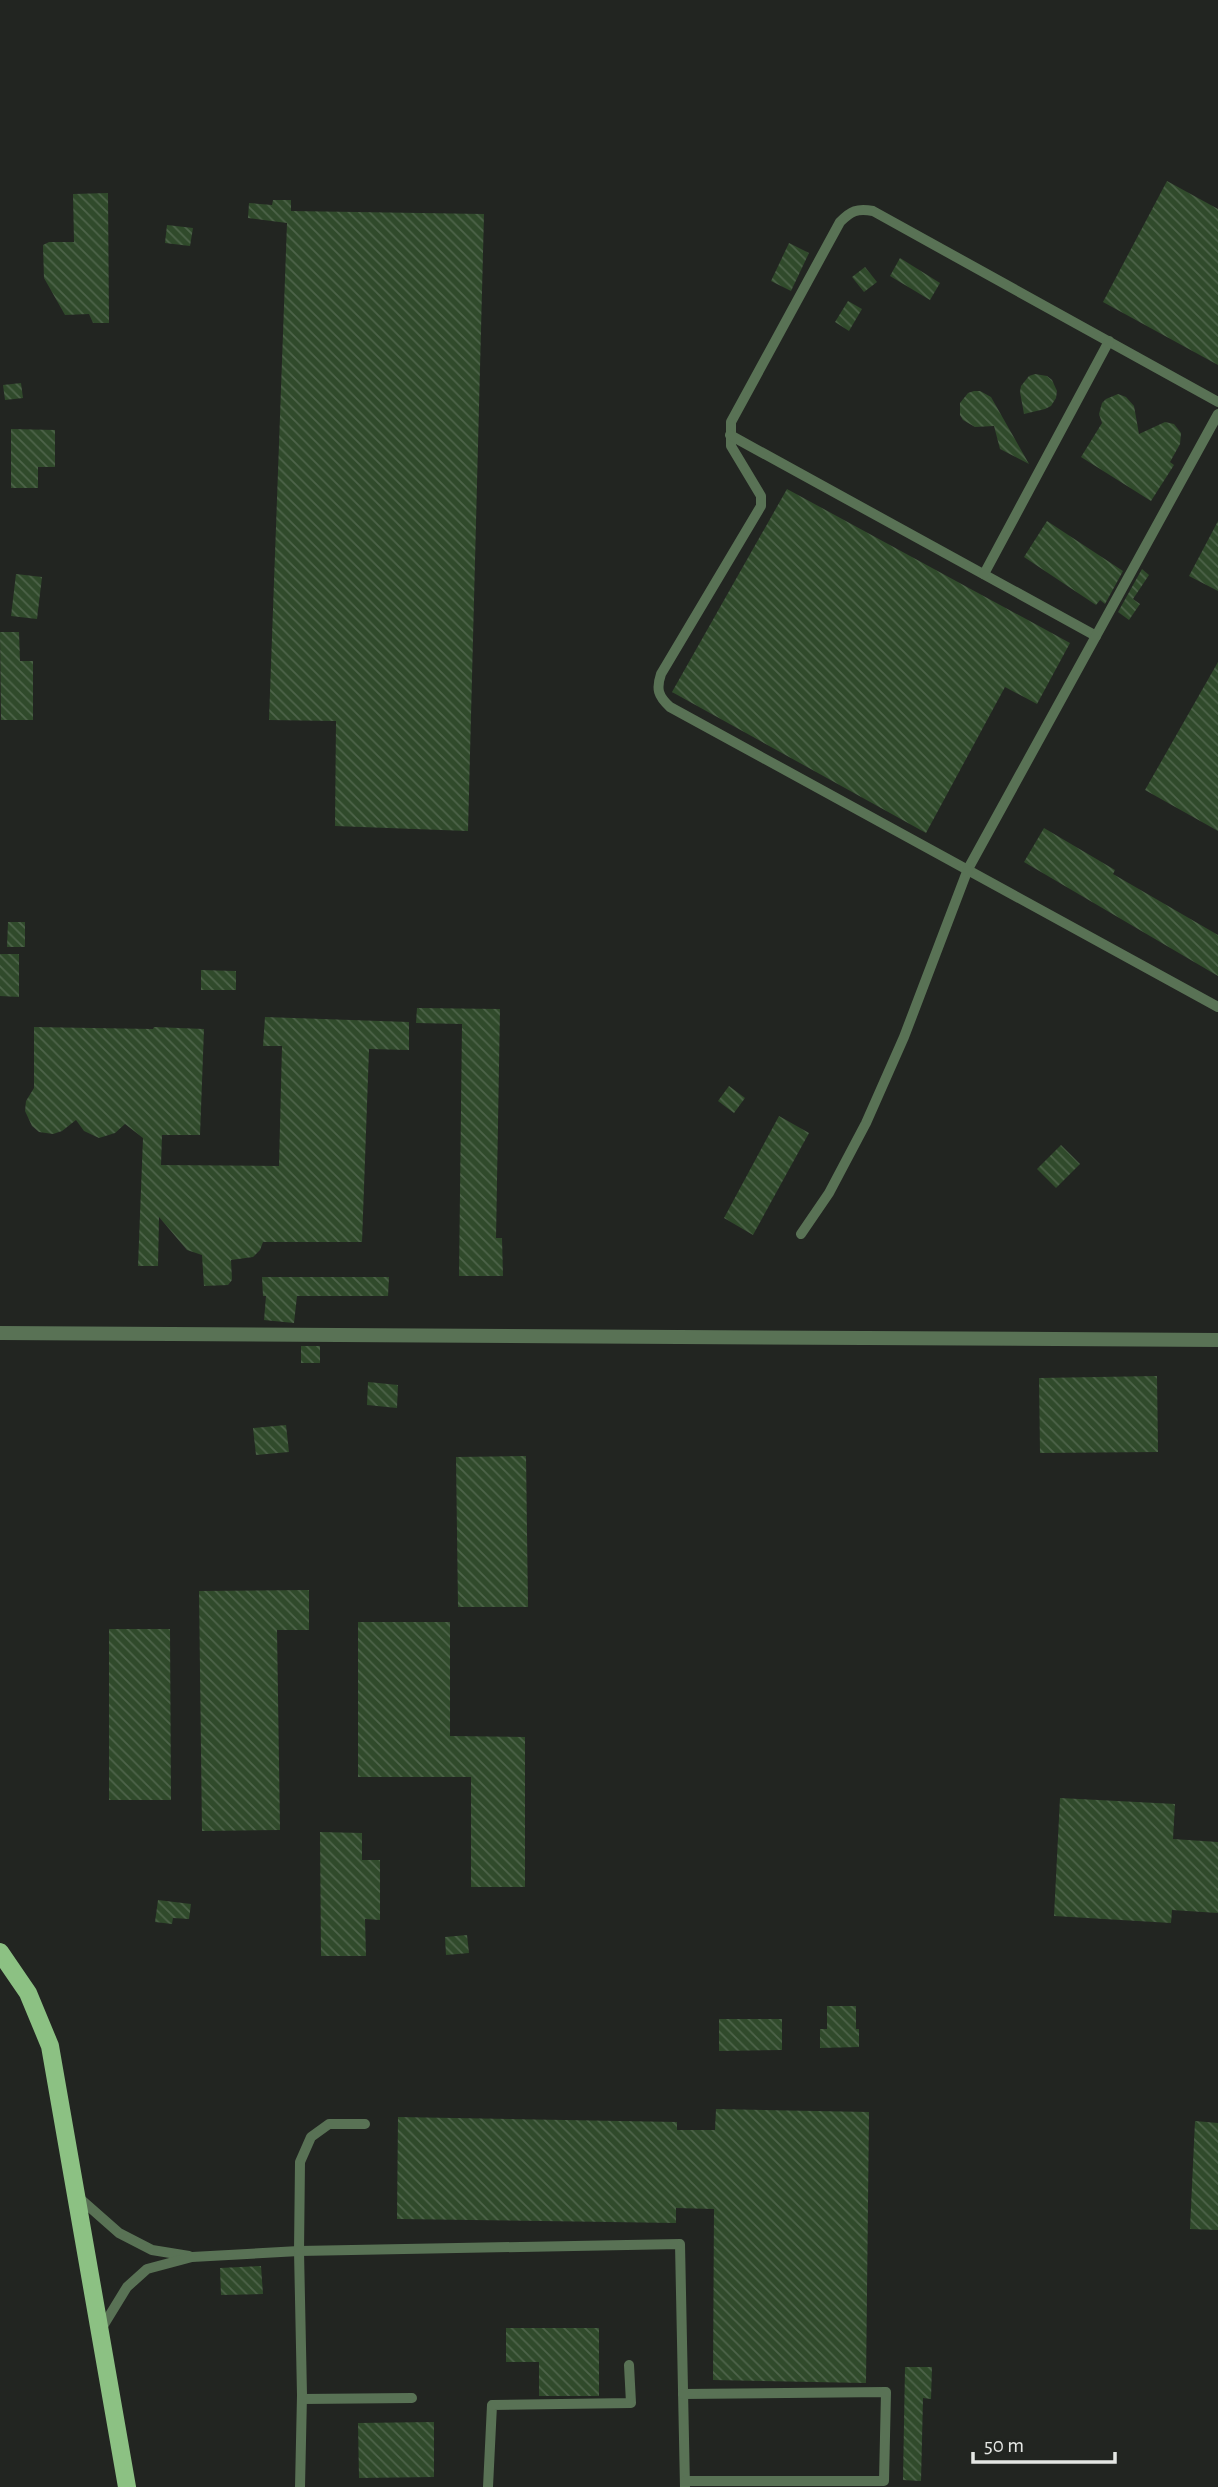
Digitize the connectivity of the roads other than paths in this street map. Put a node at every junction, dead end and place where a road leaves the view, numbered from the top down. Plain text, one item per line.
1 (1109, 341) junction
2 (1218, 402) edge
3 (1218, 414) edge
4 (1214, 428) edge
5 (730, 435) junction
6 (984, 574) junction
7 (1096, 636) junction
8 (968, 869) junction
9 (1218, 1007) edge
10 (801, 1234) dead end
11 (0, 1333) edge
12 (1218, 1340) edge
13 (0, 1952) edge
14 (365, 2124) dead end
15 (75, 2194) junction
16 (299, 2251) junction
17 (192, 2257) junction
18 (100, 2332) junction
19 (629, 2365) dead end
20 (683, 2394) junction
21 (412, 2398) dead end
22 (302, 2399) junction
23 (685, 2484) edge
24 (741, 2484) edge
25 (127, 2487) edge
26 (300, 2487) edge
27 (488, 2487) edge

1 - 2 lane
1 - 5 lane
1 - 6 lane
3 - 4 lane
4 - 7 lane
5 - 6 lane
5 - 8 lane
6 - 7 lane
7 - 8 lane
8 - 9 lane
8 - 10 lane
11 - 12 street
13 - 15 main road
14 - 16 lane
15 - 17 lane
15 - 18 main road
16 - 17 lane
16 - 20 lane
16 - 22 lane
17 - 18 lane
18 - 25 main road
19 - 27 lane
20 - 23 lane
20 - 24 lane
21 - 22 lane
22 - 26 lane
23 - 24 lane

